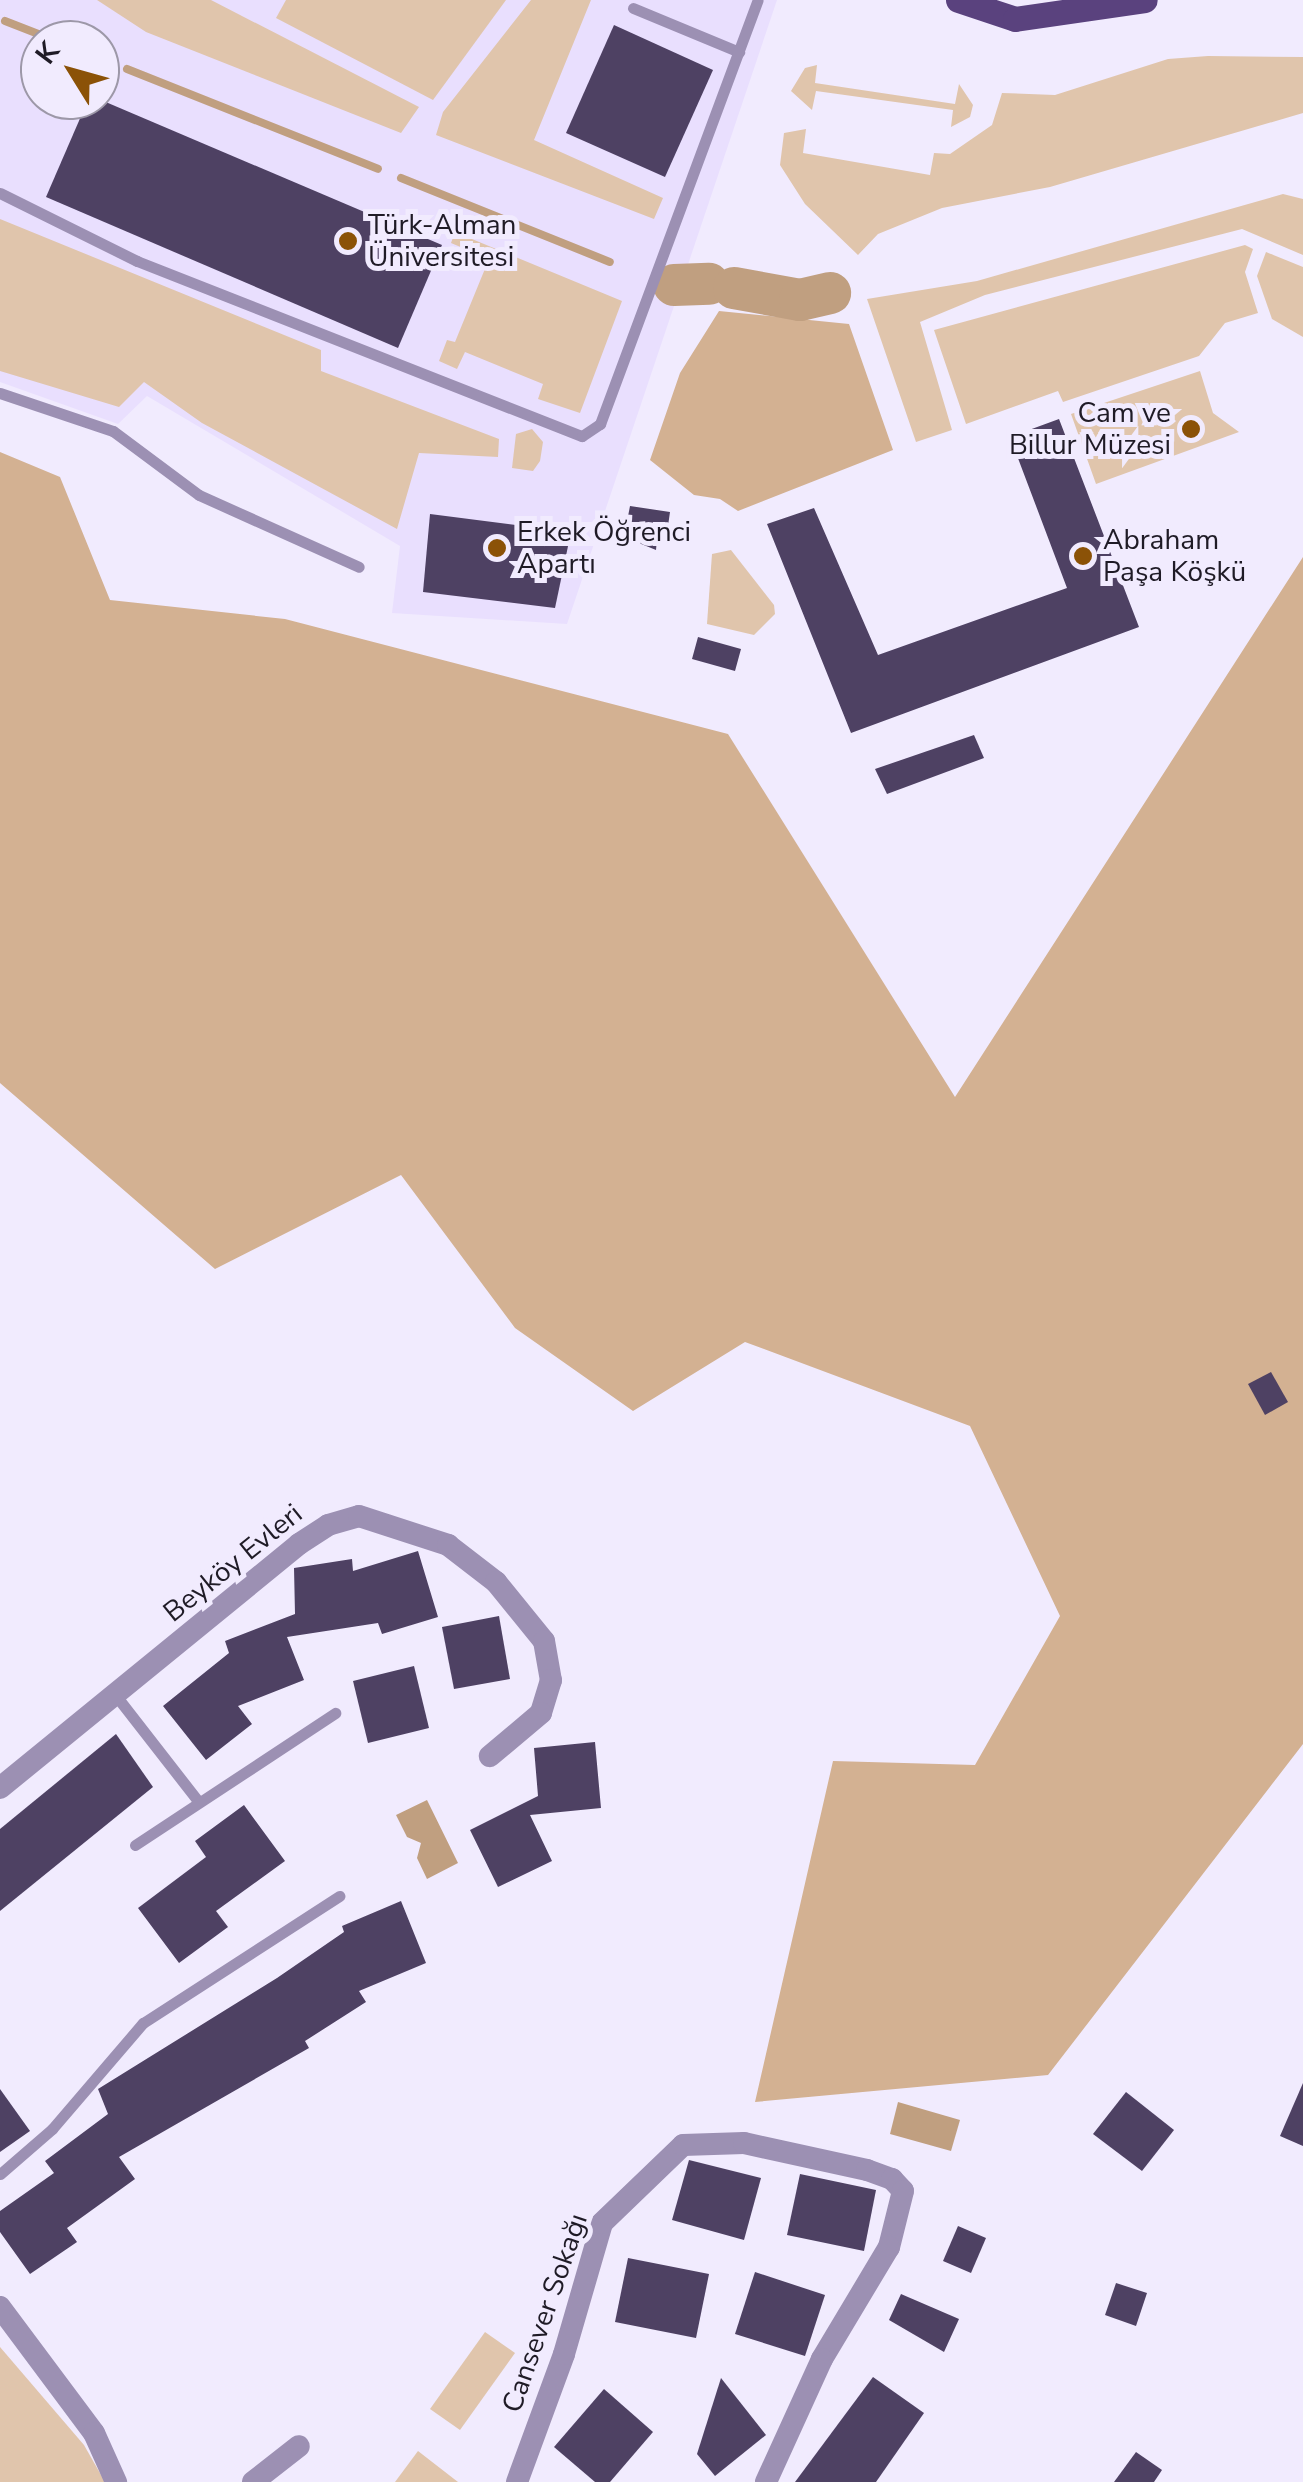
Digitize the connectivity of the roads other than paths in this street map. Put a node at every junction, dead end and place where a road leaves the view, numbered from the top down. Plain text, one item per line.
1 (758, 0) edge
2 (958, 0) edge
3 (1145, 0) edge
4 (633, 8) dead end
5 (740, 52) junction
6 (0, 193) edge
7 (0, 393) edge
8 (359, 568) dead end
9 (117, 1697) junction
10 (335, 1713) dead end
11 (490, 1756) dead end
12 (0, 1788) edge
13 (198, 1801) junction
14 (136, 1845) dead end
15 (339, 1896) dead end
16 (0, 2174) edge
17 (0, 2307) edge
18 (299, 2446) dead end
19 (116, 2482) edge
20 (253, 2482) edge
21 (517, 2482) edge
22 (766, 2482) edge

1 - 5 lane
2 - 3 main road
4 - 5 lane
5 - 6 lane
7 - 8 lane
9 - 11 street, Beyköy Evleri
9 - 12 street, Beyköy Evleri
9 - 13 lane
10 - 13 lane
13 - 14 lane
15 - 16 lane
17 - 19 street
18 - 20 street
21 - 22 street, Cansever Sokağı

